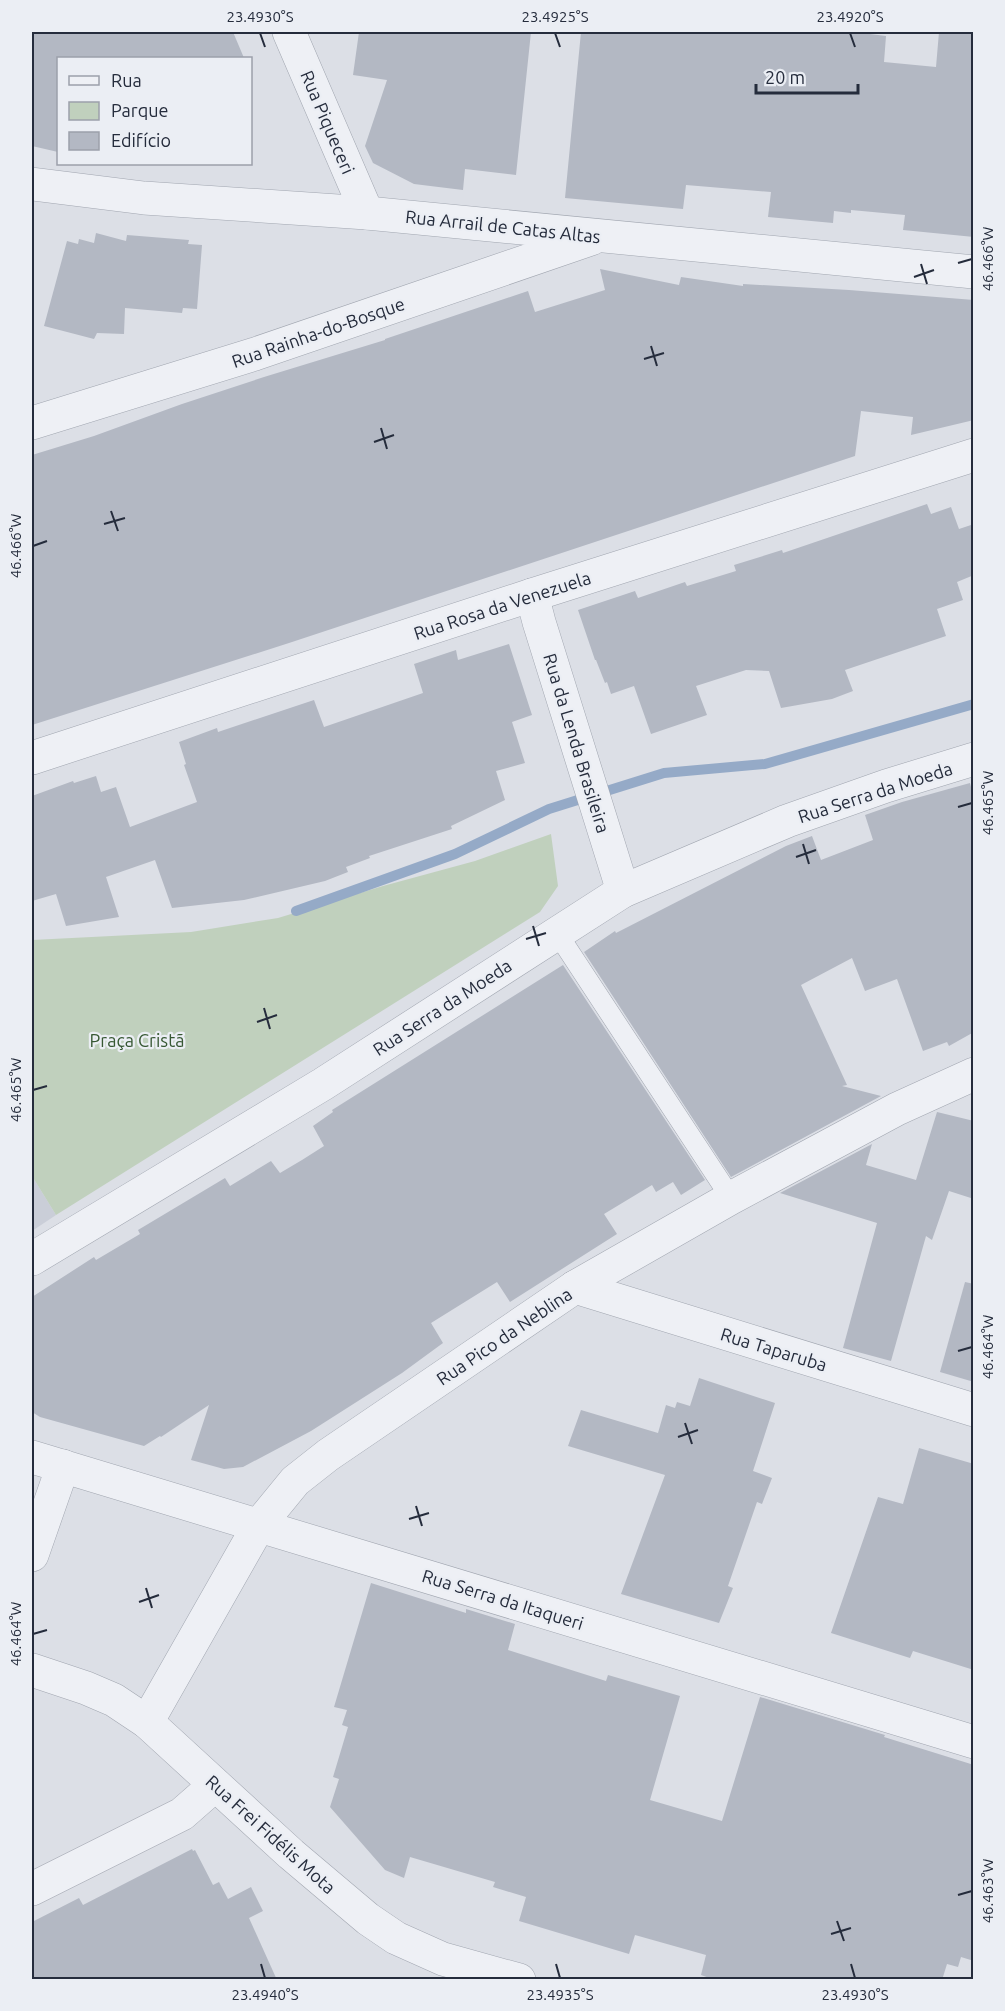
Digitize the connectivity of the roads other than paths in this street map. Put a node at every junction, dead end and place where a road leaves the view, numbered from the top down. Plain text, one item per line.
1 (289, 32) edge
2 (32, 184) edge
3 (367, 213) junction
4 (602, 236) junction
5 (974, 272) edge
6 (32, 423) edge
7 (974, 455) edge
8 (536, 608) junction
9 (32, 758) edge
10 (974, 759) edge
11 (619, 878) junction
12 (557, 933) junction
13 (971, 1077) edge
14 (731, 1198) junction
15 (32, 1259) edge
16 (575, 1287) junction
17 (974, 1410) edge
18 (32, 1457) edge
19 (63, 1466) junction
20 (259, 1525) junction
21 (32, 1556) edge
22 (32, 1670) edge
23 (147, 1722) junction
24 (974, 1742) edge
25 (215, 1785) junction
26 (32, 1889) edge
27 (439, 1970) edge
28 (519, 1980) edge

1 - 3 street, Rua Piqueceri
2 - 3 street, Rua Arrail de Catas Altas
3 - 4 street, Rua Arrail de Catas Altas
4 - 5 street, Rua Arrail de Catas Altas
4 - 6 street, Rua Rainha-do-Bosque
7 - 8 street, Rua Rosa da Venezuela
8 - 9 street, Rua Rosa da Venezuela
8 - 11 street, Rua da Lenda Brasileira
10 - 11 street, Rua Serra da Moeda
11 - 12 street, Rua Serra da Moeda
12 - 14 lane
12 - 15 street, Rua Serra da Moeda
13 - 14 street, Rua Pico da Neblina
14 - 16 street, Rua Pico da Neblina
16 - 17 street, Rua Taparuba
16 - 20 street, Rua Pico da Neblina
18 - 19 street, Rua Serra da Itaqueri
19 - 20 street, Rua Serra da Itaqueri
19 - 21 street
20 - 23 street, Rua Pico da Neblina
20 - 24 street, Rua Serra da Itaqueri
22 - 23 street, Rua Frei Fidélis Mota
23 - 25 street, Rua Frei Fidélis Mota
25 - 26 street
25 - 27 street, Rua Frei Fidélis Mota
27 - 28 street, Rua Frei Fidélis Mota

